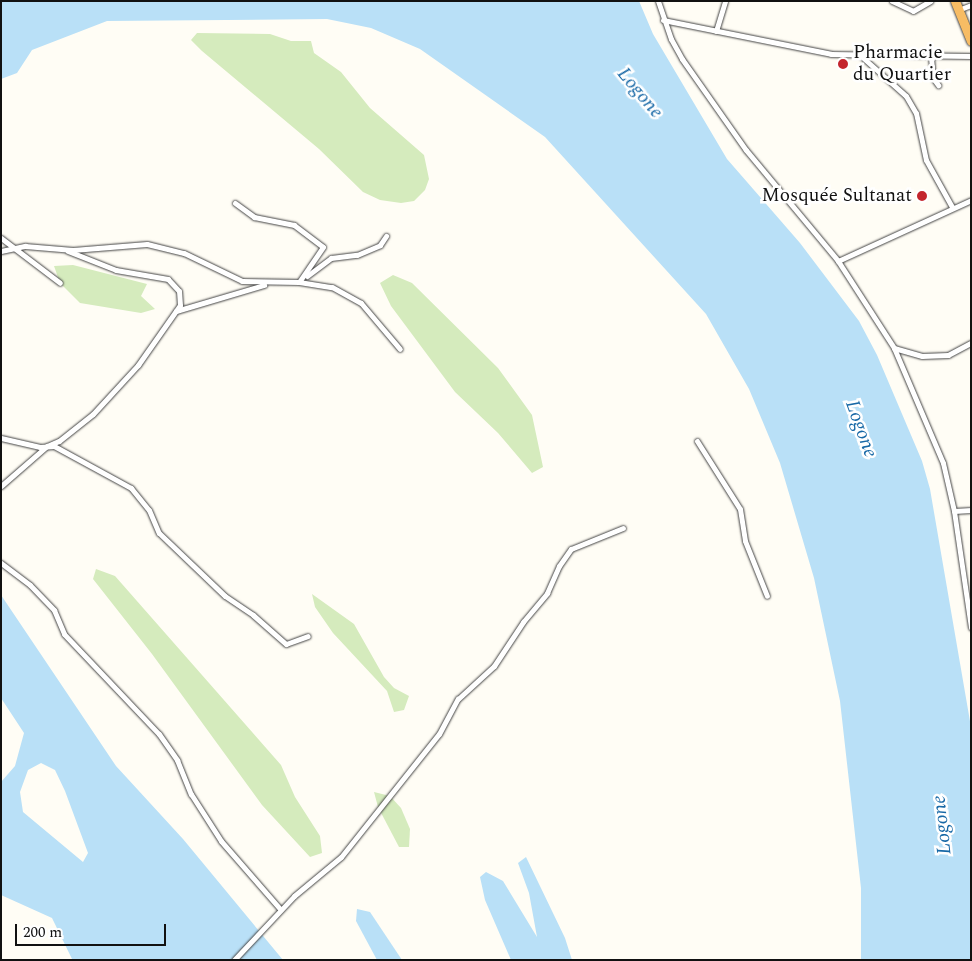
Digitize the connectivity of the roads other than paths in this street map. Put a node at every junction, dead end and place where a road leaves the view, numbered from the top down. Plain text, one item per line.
1 (658, 1) edge
2 (725, 1) edge
3 (892, 1) edge
4 (930, 1) edge
5 (956, 5) edge
6 (971, 5) edge
7 (663, 20) junction
8 (716, 31) junction
9 (971, 41) edge
10 (860, 56) junction
11 (971, 56) edge
12 (931, 57) junction
13 (938, 85) dead end
14 (971, 200) edge
15 (235, 204) dead end
16 (952, 206) junction
17 (386, 236) dead end
18 (1, 238) edge
19 (15, 247) junction
20 (67, 250) junction
21 (1, 251) edge
22 (838, 261) junction
23 (306, 276) junction
24 (299, 282) junction
25 (60, 283) dead end
26 (270, 283) junction
27 (176, 311) junction
28 (971, 343) edge
29 (894, 348) junction
30 (400, 350) dead end
31 (1, 438) edge
32 (697, 441) dead end
33 (46, 446) junction
34 (1, 486) edge
35 (971, 510) edge
36 (954, 511) junction
37 (623, 528) dead end
38 (1, 563) edge
39 (767, 596) dead end
40 (971, 628) edge
41 (308, 636) dead end
42 (280, 910) junction
43 (234, 960) edge

1 - 7 street
2 - 8 street
3 - 4 street
5 - 6 street
5 - 9 highway
7 - 8 street
7 - 22 street
8 - 10 street
10 - 12 street
10 - 16 street
11 - 12 street
12 - 13 street
14 - 16 street
15 - 23 street
16 - 22 street
17 - 23 street
18 - 19 street
19 - 20 street
19 - 21 street
19 - 25 street
20 - 26 street
20 - 27 street
22 - 29 street
23 - 24 street
24 - 26 street
24 - 30 street
26 - 27 street
27 - 33 street
28 - 29 street
29 - 36 street
31 - 33 street
32 - 39 street
33 - 34 street
33 - 41 street
35 - 36 street
36 - 40 street
37 - 42 street
38 - 42 street
42 - 43 street

